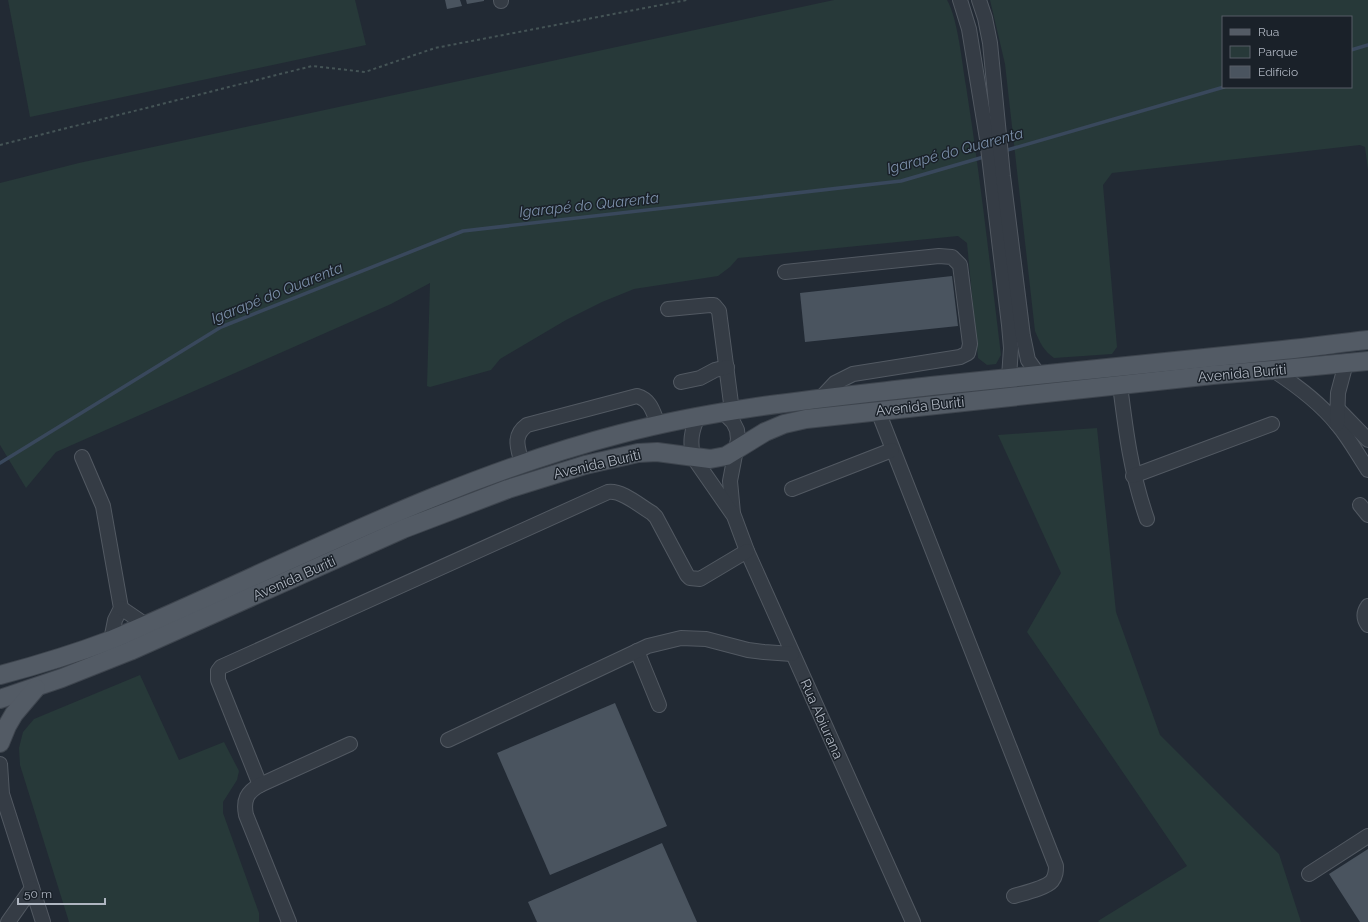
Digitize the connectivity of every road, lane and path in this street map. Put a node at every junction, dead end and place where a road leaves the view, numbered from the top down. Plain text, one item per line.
1 (687, 0) edge
2 (960, 0) edge
3 (979, 0) edge
4 (993, 140) junction
5 (0, 145) edge
6 (997, 176) junction
7 (785, 272) dead end
8 (668, 309) dead end
9 (1368, 340) edge
10 (1368, 361) edge
11 (1346, 363) junction
12 (727, 367) junction
13 (1274, 370) junction
14 (1038, 374) junction
15 (1009, 378) junction
16 (681, 382) dead end
17 (1120, 385) junction
18 (820, 399) junction
19 (1337, 408) junction
20 (878, 411) junction
21 (728, 412) junction
22 (698, 417) junction
23 (658, 424) junction
24 (1272, 424) dead end
25 (1337, 424) junction
26 (1368, 440) edge
27 (892, 450) junction
28 (736, 451) junction
29 (82, 457) dead end
30 (693, 457) junction
31 (522, 464) junction
32 (1368, 470) edge
33 (1133, 476) junction
34 (792, 489) dead end
35 (734, 516) junction
36 (1146, 519) dead end
37 (747, 551) junction
38 (1368, 606) edge
39 (121, 608) junction
40 (1368, 625) edge
41 (146, 626) junction
42 (111, 640) junction
43 (637, 651) junction
44 (792, 654) junction
45 (0, 675) edge
46 (38, 686) junction
47 (0, 699) edge
48 (659, 705) dead end
49 (448, 740) dead end
50 (0, 744) edge
51 (350, 744) dead end
52 (0, 764) edge
53 (260, 785) junction
54 (1, 793) edge
55 (1368, 836) edge
56 (1309, 874) dead end
57 (32, 888) junction
58 (1014, 896) dead end
59 (8, 922) edge
60 (43, 922) edge
61 (289, 922) edge
62 (913, 922) edge

1 - 5 path
2 - 4 street
3 - 4 street
4 - 6 street
6 - 14 street
6 - 15 street
7 - 18 street
8 - 12 street
9 - 14 main road, Avenida Buriti
10 - 11 main road, Avenida Buriti
11 - 13 main road, Avenida Buriti
11 - 19 street
12 - 16 street
12 - 21 street
13 - 17 main road, Avenida Buriti
13 - 25 street
14 - 15 main road, Avenida Buriti
15 - 18 main road, Avenida Buriti
17 - 20 main road, Avenida Buriti
17 - 33 street
18 - 21 main road, Avenida Buriti
19 - 25 street
19 - 26 street
20 - 27 street
20 - 28 main road, Avenida Buriti
21 - 22 main road, Avenida Buriti
21 - 28 street, Rua Abiurana
22 - 23 main road, Avenida Buriti
22 - 30 street, Rua Abiurana
23 - 31 main road, Avenida Buriti
23 - 31 street
24 - 33 street
25 - 32 street
27 - 34 street
27 - 58 street
28 - 30 main road, Avenida Buriti
28 - 35 street, Rua Abiurana
29 - 39 street
30 - 35 street, Rua Abiurana
30 - 46 main road, Avenida Buriti
31 - 41 main road, Avenida Buriti
33 - 36 street
35 - 37 street, Rua Abiurana
37 - 44 street, Rua Abiurana
37 - 53 street
38 - 40 street
39 - 41 street
39 - 42 street
41 - 42 main road, Avenida Buriti
42 - 45 main road, Avenida Buriti
43 - 44 street
43 - 48 street
43 - 49 street
44 - 62 street, Rua Abiurana
46 - 47 main road, Avenida Buriti
46 - 50 main road
51 - 53 street
52 - 54 street
53 - 61 street
54 - 57 street
55 - 56 street
57 - 59 street
57 - 60 street

